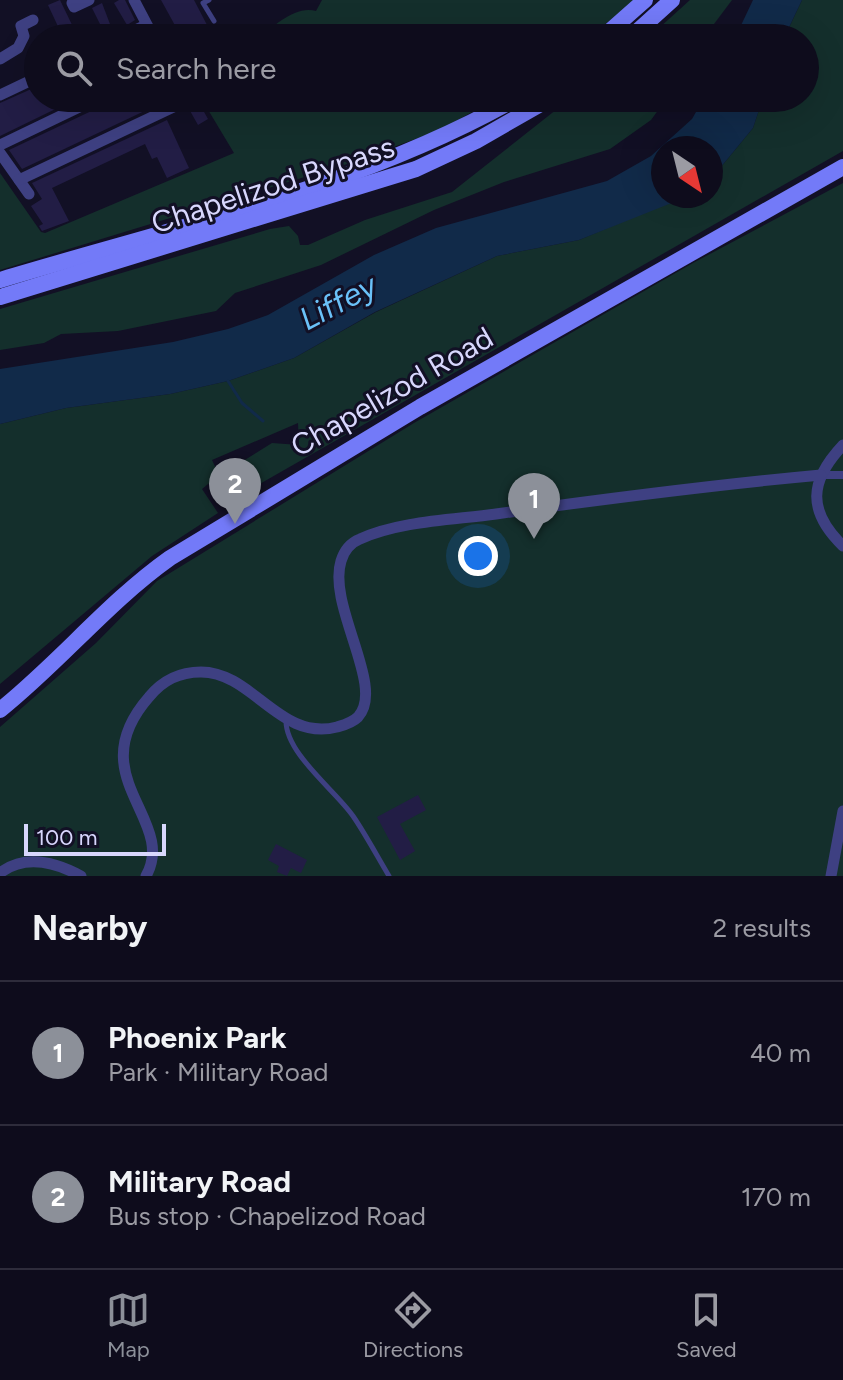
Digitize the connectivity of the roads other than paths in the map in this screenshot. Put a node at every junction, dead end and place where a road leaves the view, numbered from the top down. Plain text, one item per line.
1 (89, 0) edge
2 (209, 0) edge
3 (645, 0) edge
4 (672, 0) edge
5 (137, 1) edge
6 (72, 3) dead end
7 (33, 20) dead end
8 (214, 21) dead end
9 (25, 24) edge
10 (146, 24) edge
11 (618, 24) edge
12 (645, 24) edge
13 (24, 36) edge
14 (0, 59) edge
15 (24, 84) edge
16 (0, 95) edge
17 (69, 112) edge
18 (158, 112) edge
19 (493, 112) edge
20 (527, 112) edge
21 (0, 145) edge
22 (0, 153) edge
23 (843, 167) edge
24 (19, 180) junction
25 (29, 194) dead end
26 (0, 280) edge
27 (0, 297) edge
28 (843, 445) edge
29 (821, 475) junction
30 (843, 475) edge
31 (843, 546) edge
32 (0, 710) edge
33 (286, 719) junction
34 (843, 811) edge
35 (0, 873) edge
36 (81, 876) edge
37 (146, 876) edge
38 (389, 876) edge
39 (831, 876) edge

1 - 6 street
2 - 8 lane
3 - 11 main road
4 - 12 main road
5 - 10 street
7 - 9 street
13 - 14 street
15 - 16 street
17 - 21 street
18 - 24 street
19 - 26 main road, Chapelizod Bypass
20 - 27 main road, Chapelizod Bypass
22 - 24 street
23 - 32 main road, Chapelizod Road
24 - 25 street
28 - 29 street
29 - 30 street
29 - 31 street
29 - 33 street
33 - 37 street
33 - 38 lane
34 - 39 street
35 - 36 street

